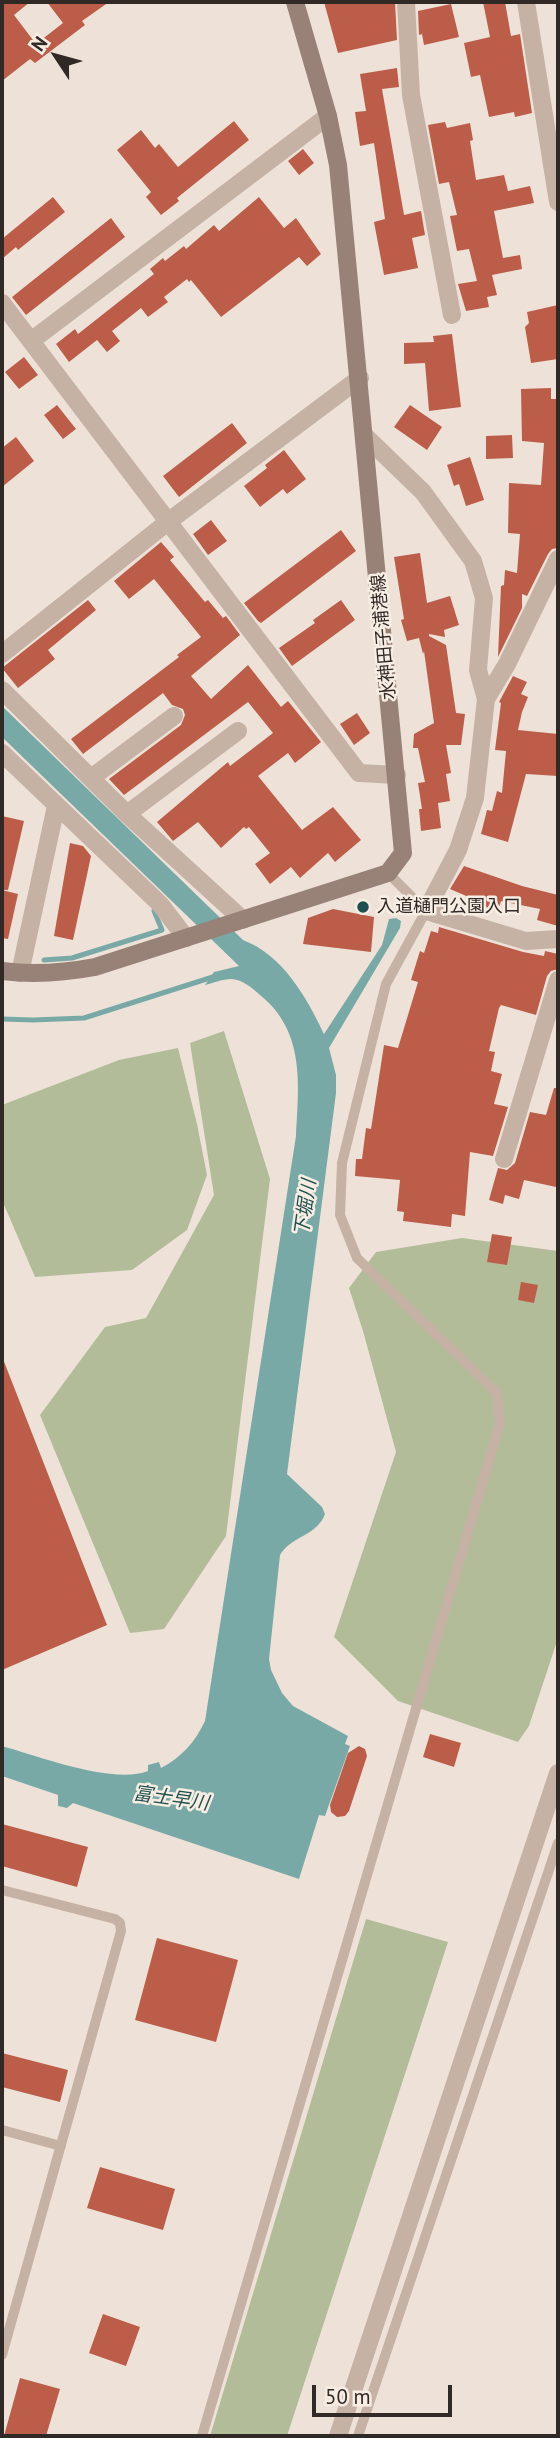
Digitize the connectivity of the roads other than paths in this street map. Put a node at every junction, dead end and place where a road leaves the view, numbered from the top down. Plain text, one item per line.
1 (295, 2) edge
2 (406, 2) edge
3 (545, 2) edge
4 (527, 3) edge
5 (328, 116) junction
6 (558, 202) edge
7 (2, 303) edge
8 (452, 315) dead end
9 (31, 341) junction
10 (360, 378) junction
11 (365, 436) junction
12 (169, 521) junction
13 (558, 559) edge
14 (2, 654) edge
15 (2, 690) edge
16 (486, 699) junction
17 (174, 716) dead end
18 (238, 731) dead end
19 (2, 753) edge
20 (397, 775) junction
21 (91, 778) junction
22 (56, 806) junction
23 (127, 814) junction
24 (388, 873) junction
25 (426, 911) junction
26 (238, 922) junction
27 (192, 936) junction
28 (558, 939) edge
29 (11, 972) edge
30 (558, 979) edge
31 (504, 1159) dead end
32 (558, 1773) edge
33 (558, 1843) edge
34 (2, 1890) edge
35 (2, 2130) edge
36 (61, 2146) junction
37 (2, 2355) edge
38 (202, 2436) edge
39 (338, 2436) edge
40 (358, 2436) edge

1 - 5 main road, 水神田子浦港線
2 - 8 street
3 - 4 street
4 - 6 street
5 - 9 street
5 - 10 main road, 水神田子浦港線
7 - 9 street
9 - 12 street
10 - 11 main road, 水神田子浦港線
10 - 12 street
11 - 16 street
11 - 20 main road, 水神田子浦港線
12 - 14 street
12 - 20 street
13 - 16 street
15 - 21 street
16 - 25 street
17 - 21 street
18 - 23 street
19 - 22 street
20 - 24 main road, 水神田子浦港線
21 - 23 street
22 - 27 street
22 - 29 street
23 - 26 street
24 - 25 lane
24 - 26 main road
25 - 28 street
25 - 38 lane
26 - 27 main road
27 - 29 main road
30 - 31 street
32 - 39 street
33 - 40 lane
34 - 36 lane
35 - 36 lane
36 - 37 lane

